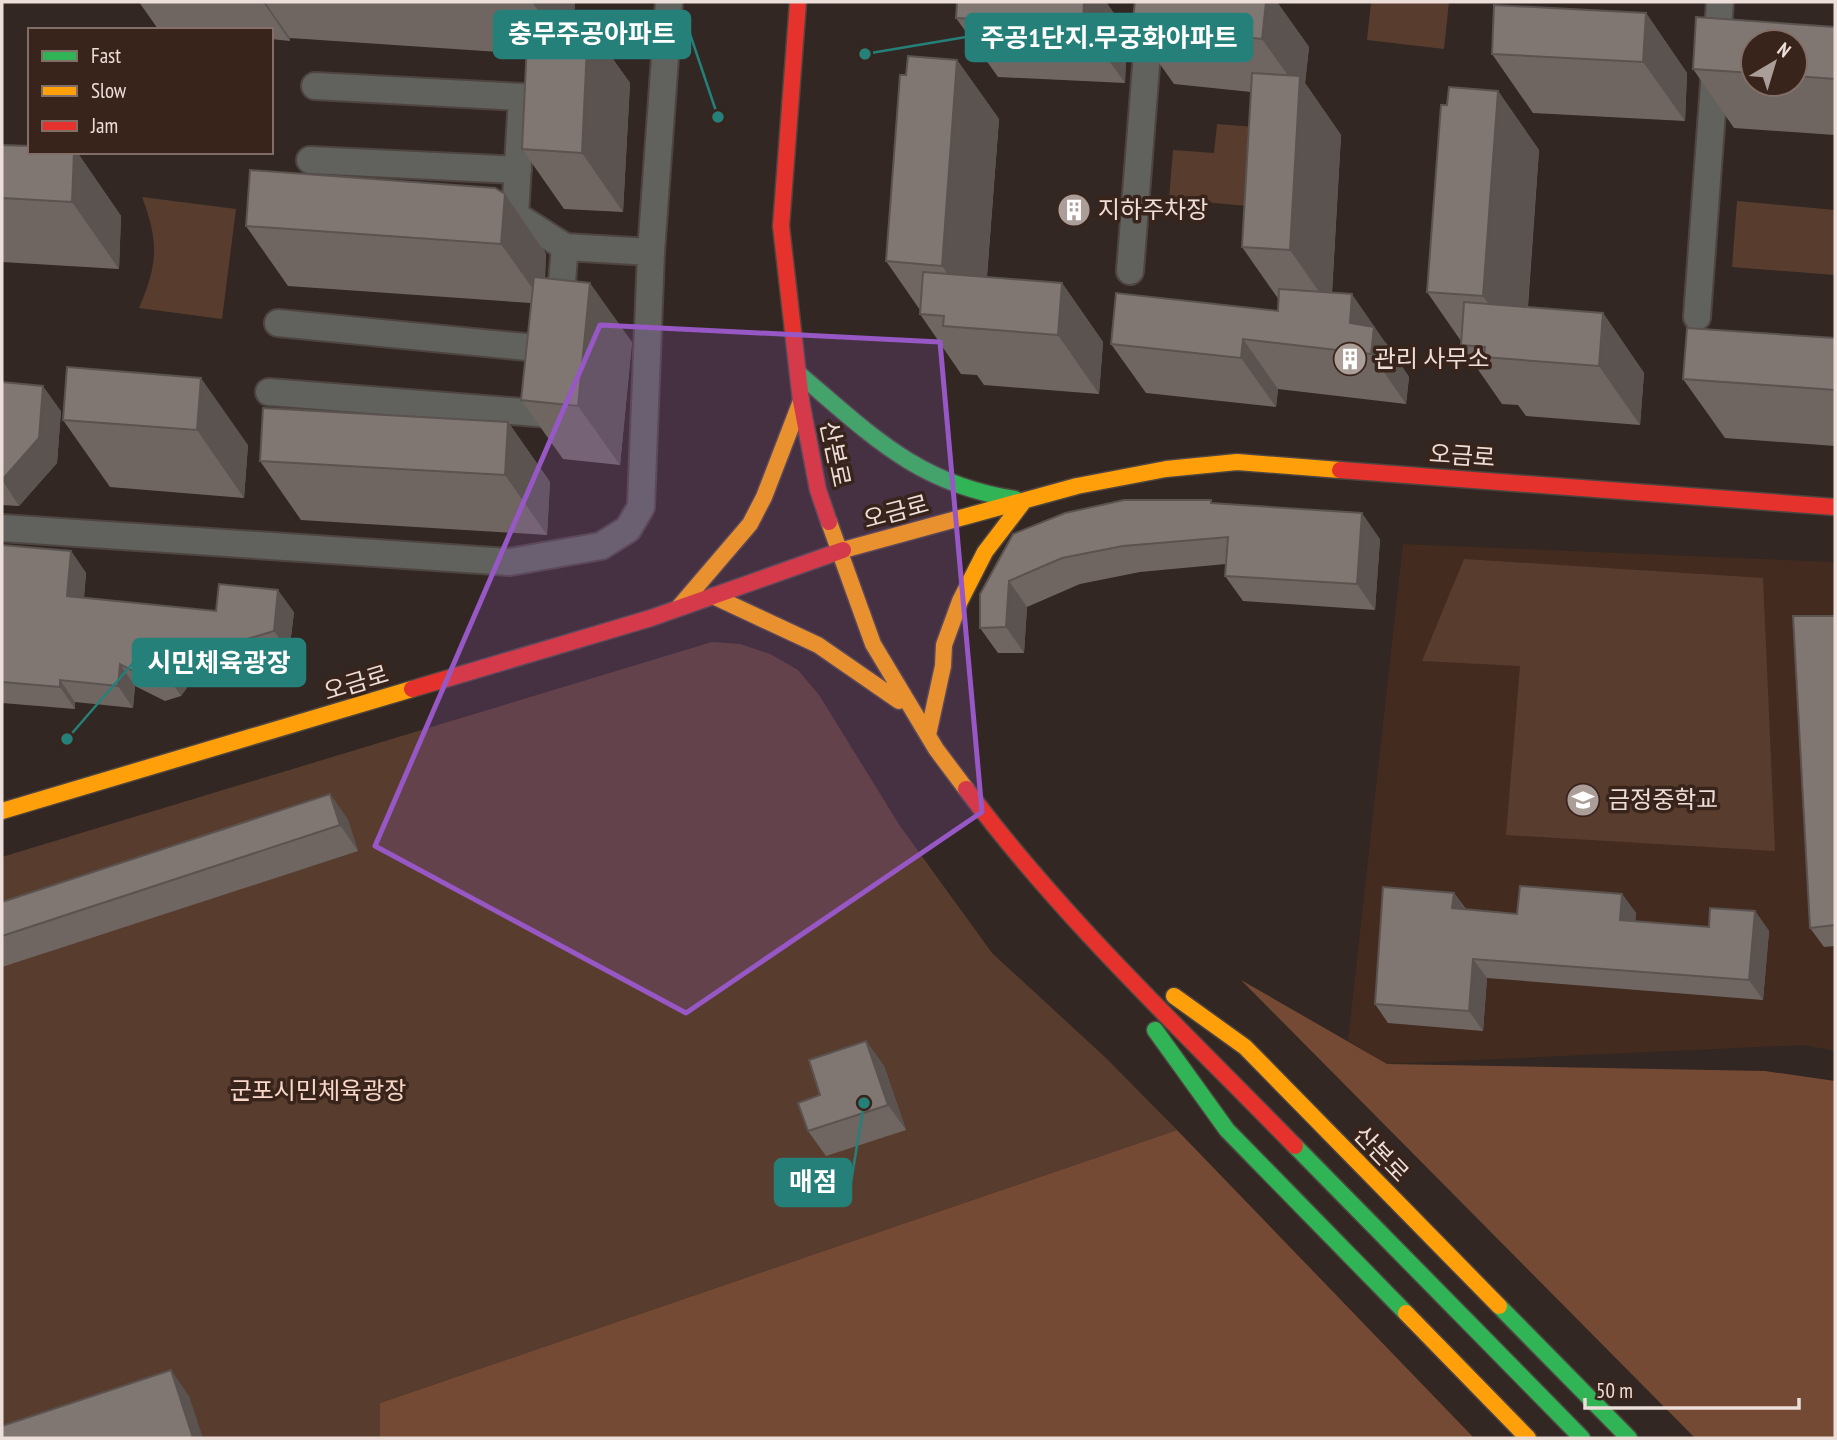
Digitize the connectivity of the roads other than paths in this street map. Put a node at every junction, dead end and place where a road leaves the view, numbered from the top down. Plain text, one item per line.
1 (668, 2) edge
2 (798, 2) edge
3 (1151, 2) edge
4 (1720, 2) edge
5 (315, 86) dead end
6 (310, 160) dead end
7 (518, 170) junction
8 (565, 247) junction
9 (651, 252) junction
10 (1130, 271) dead end
11 (1697, 317) dead end
12 (278, 323) dead end
13 (557, 350) junction
14 (798, 373) junction
15 (269, 392) dead end
16 (801, 401) junction
17 (1024, 500) junction
18 (1835, 507) edge
19 (2, 528) edge
20 (839, 551) junction
21 (713, 596) junction
22 (678, 608) junction
23 (912, 710) junction
24 (928, 735) junction
25 (2, 811) edge
26 (1080, 926) junction
27 (1528, 1438) edge
28 (1582, 1438) edge
29 (1629, 1438) edge

1 - 9 street
2 - 14 street, 산본로
3 - 10 street
4 - 11 street
5 - 7 street
6 - 7 street
7 - 8 street
8 - 9 street
8 - 13 street
9 - 19 street
12 - 13 street
13 - 15 street
14 - 16 street, 산본로
14 - 17 street
16 - 20 street, 산본로
16 - 22 street
17 - 18 street, 오금로
17 - 20 street, 오금로
17 - 24 street
20 - 21 street, 오금로
20 - 23 street, 산본로
21 - 22 street, 오금로
21 - 23 street
22 - 25 street, 오금로
23 - 24 street, 산본로
24 - 26 street, 산본로
26 - 27 street, 산본로
26 - 28 street, 산본로
26 - 29 street, 산본로

